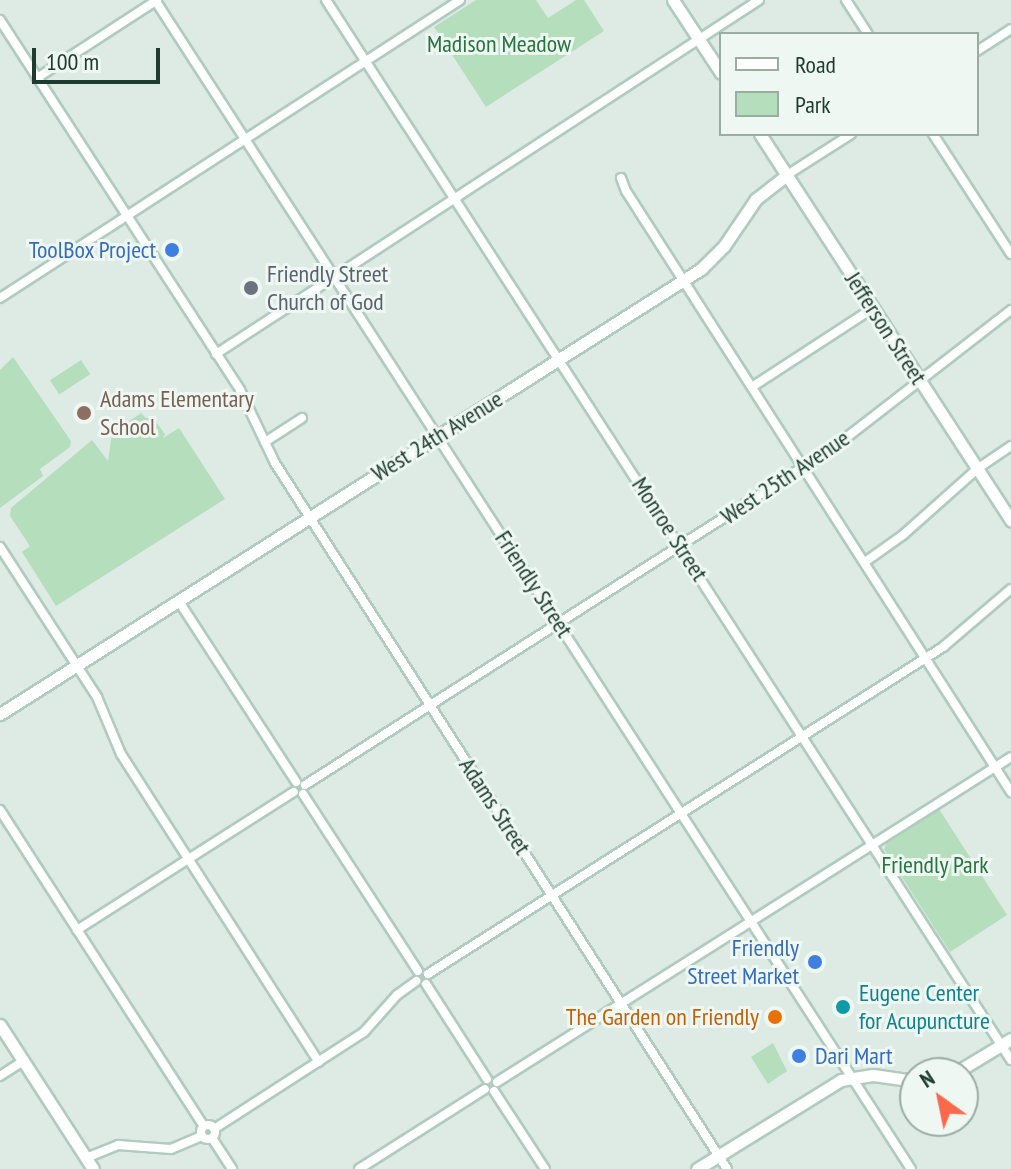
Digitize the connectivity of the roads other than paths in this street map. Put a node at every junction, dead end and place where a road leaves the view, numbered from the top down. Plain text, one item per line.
1 (156, 0) edge
2 (326, 0) edge
3 (460, 0) edge
4 (673, 0) edge
5 (759, 0) edge
6 (846, 0) edge
7 (0, 20) edge
8 (1011, 29) edge
9 (867, 32) edge
10 (699, 39) junction
11 (979, 50) edge
12 (365, 61) junction
13 (719, 70) edge
14 (37, 78) junction
15 (761, 136) edge
16 (848, 136) edge
17 (934, 136) edge
18 (245, 139) junction
19 (787, 175) junction
20 (621, 178) dead end
21 (455, 197) junction
22 (127, 215) junction
23 (1011, 254) edge
24 (334, 277) junction
25 (683, 281) junction
26 (0, 285) edge
27 (3, 296) edge
28 (873, 308) junction
29 (1011, 310) edge
30 (216, 354) junction
31 (559, 358) junction
32 (920, 381) junction
33 (752, 387) junction
34 (302, 418) dead end
35 (437, 436) junction
36 (265, 442) junction
37 (1011, 446) edge
38 (803, 467) junction
39 (977, 469) junction
40 (309, 517) junction
41 (1011, 521) edge
42 (680, 546) junction
43 (0, 547) edge
44 (865, 562) junction
45 (1011, 589) edge
46 (178, 600) junction
47 (559, 623) junction
48 (926, 657) junction
49 (76, 665) junction
50 (430, 705) junction
51 (0, 714) edge
52 (804, 734) junction
53 (1011, 757) edge
54 (994, 767) junction
55 (299, 788) junction
56 (1011, 792) edge
57 (0, 810) edge
58 (681, 813) junction
59 (873, 845) junction
60 (188, 859) junction
61 (552, 895) junction
62 (752, 922) junction
63 (77, 930) junction
64 (418, 971) junction
65 (428, 974) junction
66 (416, 981) junction
67 (426, 984) junction
68 (621, 1004) junction
69 (0, 1025) edge
70 (1006, 1042) edge
71 (979, 1058) edge
72 (1011, 1060) edge
73 (23, 1061) junction
74 (319, 1062) junction
75 (0, 1076) edge
76 (853, 1077) junction
77 (899, 1079) edge
78 (490, 1085) junction
79 (208, 1132) junction
80 (718, 1156) junction
81 (89, 1164) edge
82 (232, 1169) edge
83 (359, 1169) edge
84 (545, 1169) edge
85 (697, 1169) edge
86 (727, 1169) edge
87 (911, 1169) edge

1 - 14 street
1 - 18 street, Friendly Street
2 - 12 street, Monroe Street
3 - 12 street
4 - 10 street
5 - 10 street
6 - 9 street
7 - 14 street, Adams Street
8 - 11 street
10 - 13 street
10 - 21 street
12 - 18 street
12 - 21 street, Monroe Street
14 - 22 street, Adams Street
15 - 19 street, Jefferson Street
16 - 19 street, West 24th Avenue
17 - 23 street
18 - 22 street
18 - 24 street, Friendly Street
19 - 25 street, West 24th Avenue
19 - 28 street, Jefferson Street
20 - 25 street
21 - 24 street
21 - 31 street, Monroe Street
22 - 27 street
22 - 30 street, Adams Street
24 - 30 street
24 - 35 street, Friendly Street
25 - 31 street, West 24th Avenue
25 - 33 street
26 - 27 street
28 - 32 street, Jefferson Street
28 - 33 street
29 - 32 street, West 25th Avenue
30 - 36 street, Adams Street
31 - 35 street, West 24th Avenue
31 - 42 street, Monroe Street
32 - 38 street, West 25th Avenue
32 - 39 street, Jefferson Street
33 - 38 street
34 - 36 street
35 - 40 street, West 24th Avenue
35 - 47 street, Friendly Street
36 - 40 street, Adams Street
37 - 39 street
38 - 42 street, West 25th Avenue
38 - 44 street
39 - 41 street, Jefferson Street
39 - 44 street
40 - 46 street, West 24th Avenue
40 - 50 street, Adams Street
42 - 47 street, West 25th Avenue
42 - 52 street, Monroe Street
43 - 49 street
44 - 48 street
45 - 48 street
46 - 49 street, West 24th Avenue
46 - 55 street
47 - 50 street, West 25th Avenue
47 - 58 street, Friendly Street
48 - 52 street
48 - 54 street
49 - 51 street, West 24th Avenue
49 - 60 street
50 - 55 street, West 25th Avenue
50 - 61 street, Adams Street
52 - 58 street
52 - 59 street, Monroe Street
53 - 54 street
54 - 56 street
54 - 59 street
55 - 60 street, West 25th Avenue
55 - 64 street
57 - 63 street
58 - 61 street
58 - 62 street, Friendly Street
59 - 62 street
59 - 70 street, Monroe Street
60 - 63 street, West 25th Avenue
60 - 74 street
61 - 65 street
61 - 68 street, Adams Street
62 - 68 street
62 - 76 street, Friendly Street
63 - 79 street
64 - 65 street
64 - 66 street
65 - 67 street
66 - 67 street
66 - 74 street
67 - 78 street
68 - 78 street
68 - 80 street, Adams Street
69 - 73 street
70 - 71 street
70 - 72 street, Monroe Street
73 - 75 street
73 - 81 street
74 - 79 street
76 - 77 street
76 - 80 street
76 - 87 street, Friendly Street
78 - 83 street
78 - 84 street
79 - 81 street
79 - 82 street
80 - 85 street
80 - 86 street, Adams Street

